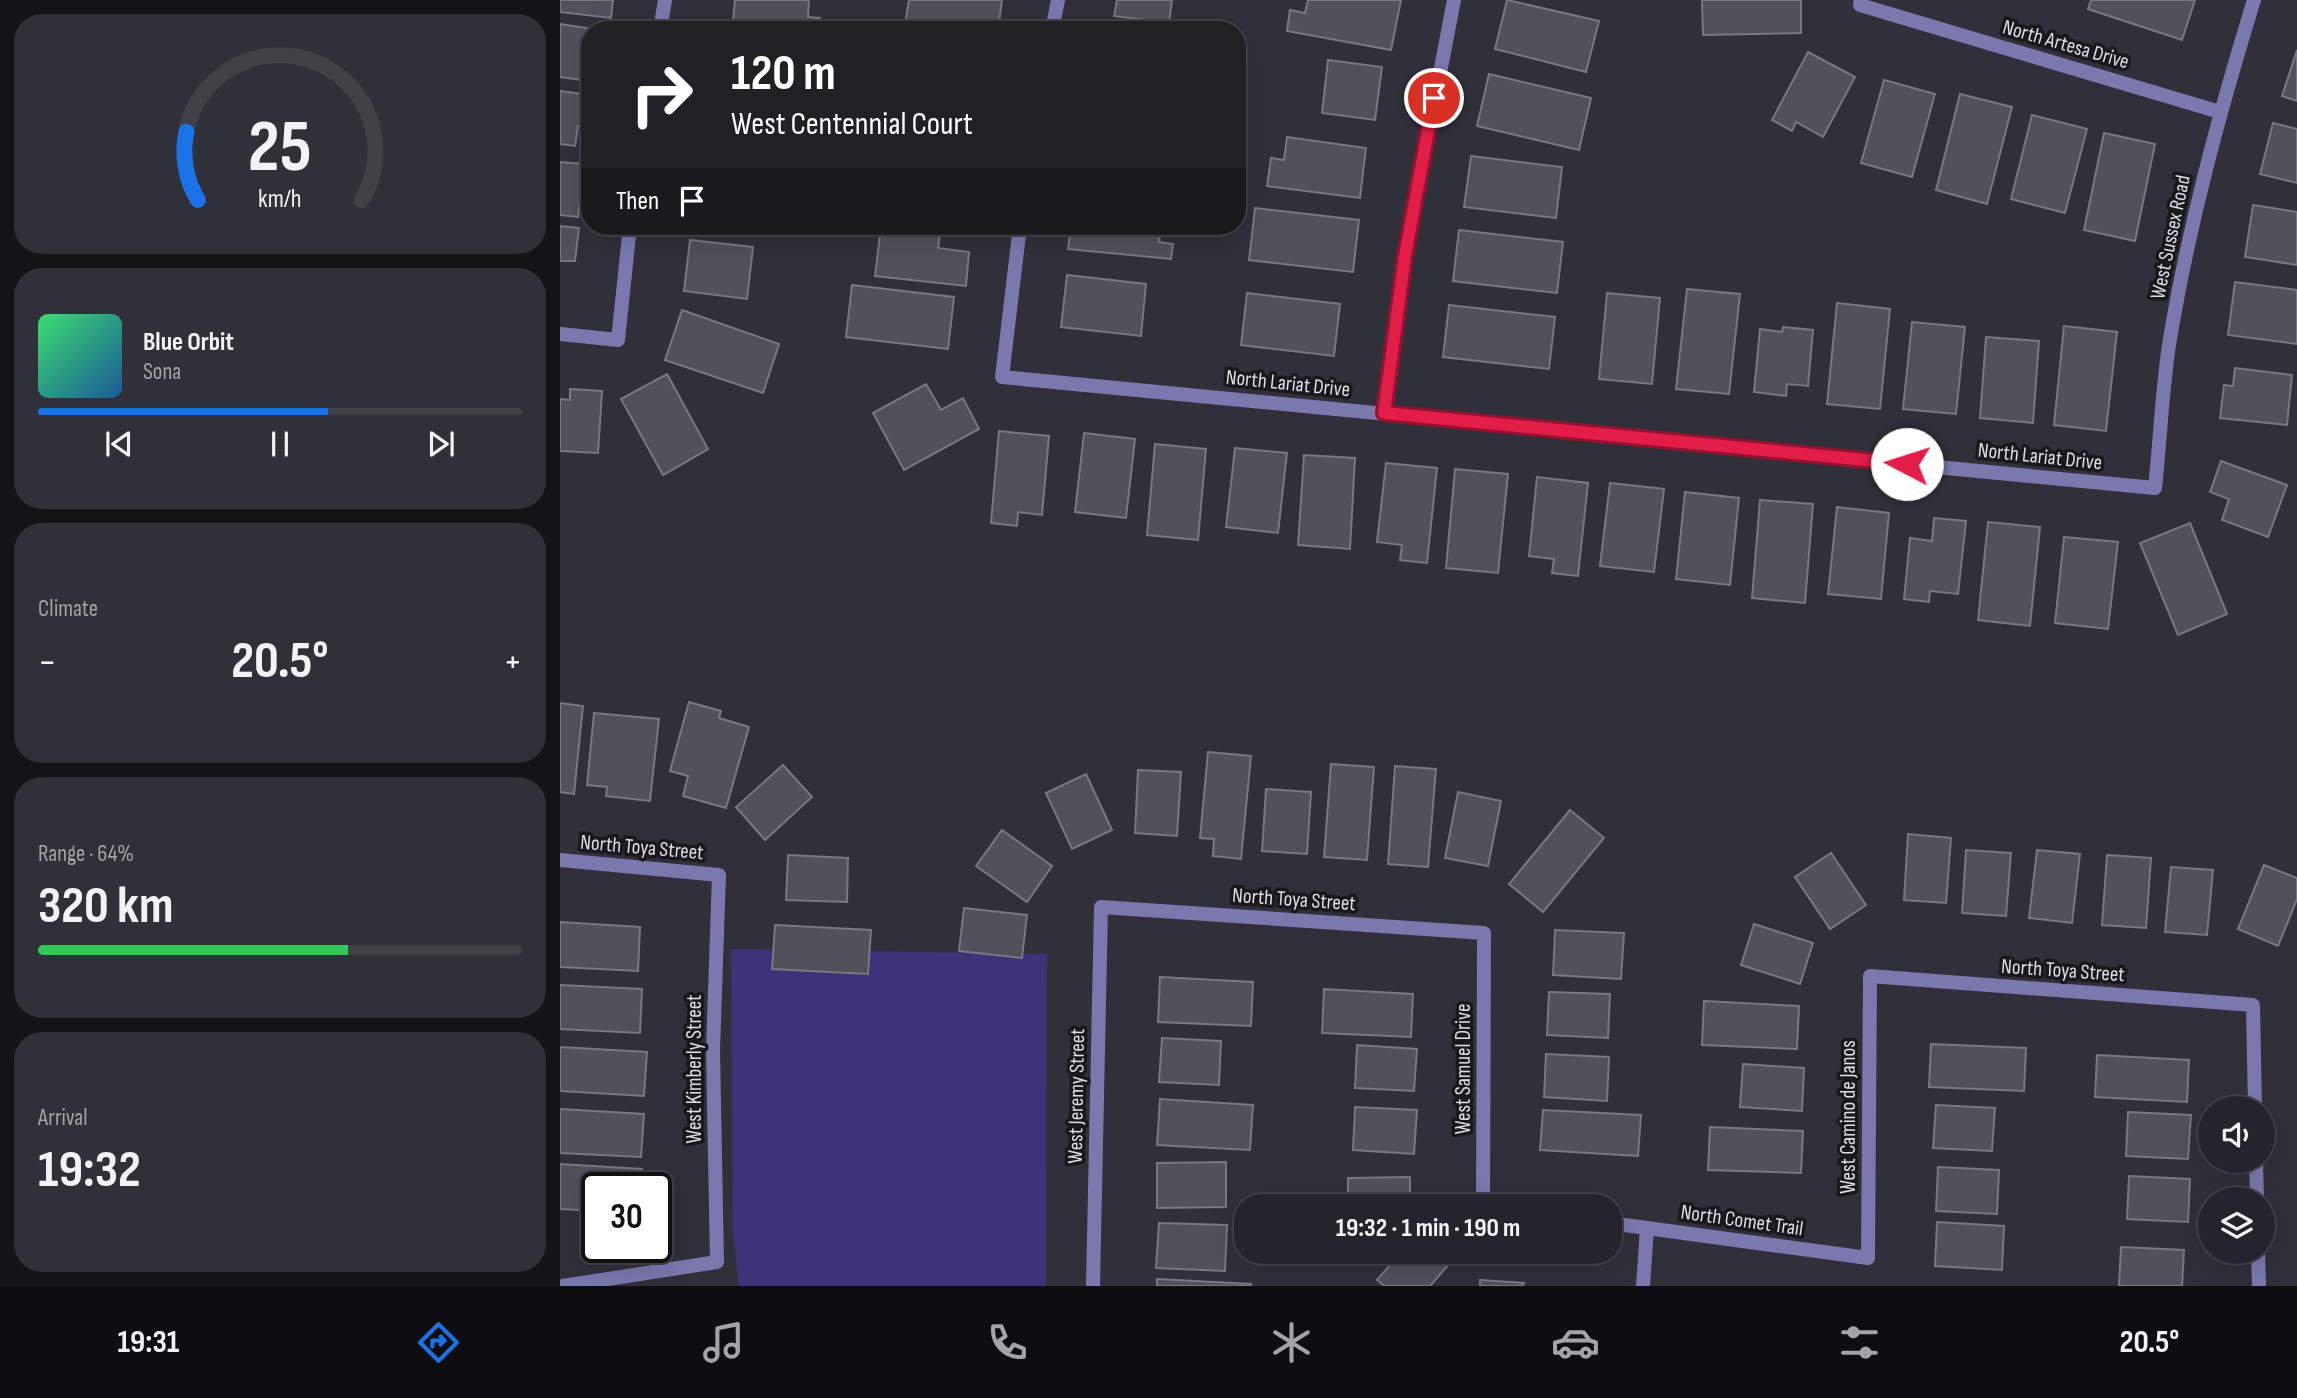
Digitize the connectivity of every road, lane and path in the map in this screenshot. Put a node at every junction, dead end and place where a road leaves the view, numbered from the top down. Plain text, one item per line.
1 (665, 0) edge
2 (1058, 0) edge
3 (1454, 0) edge
4 (2255, 0) edge
5 (1861, 3) edge
6 (662, 21) edge
7 (1054, 21) edge
8 (2220, 112) junction
9 (629, 235) edge
10 (1019, 235) edge
11 (560, 334) edge
12 (1384, 413) junction
13 (2155, 488) joint
14 (560, 860) edge
15 (719, 876) joint
16 (1101, 907) joint
17 (1484, 933) joint
18 (1870, 976) joint
19 (2255, 1096) edge
20 (1483, 1194) edge
21 (1622, 1225) edge
22 (1647, 1228) junction
23 (1868, 1258) joint
24 (2258, 1264) edge
25 (563, 1286) edge
26 (1093, 1286) edge
27 (1643, 1286) edge
28 (2259, 1286) edge

1 - 6 street
2 - 7 street
3 - 12 street
4 - 8 street, West Sussex Road
5 - 8 street, North Artesa Drive
8 - 13 street, West Sussex Road
9 - 11 street
10 - 12 street, North Lariat Drive
12 - 13 street, North Lariat Drive
14 - 15 street, North Toya Street
15 - 25 street, West Kimberly Street
16 - 17 street, North Toya Street
16 - 26 street, West Jeremy Street
17 - 20 street, West Samuel Drive
18 - 19 street, North Toya Street
18 - 23 street, West Camino de Janos
21 - 22 street, North Comet Trail
22 - 23 street, North Comet Trail
22 - 27 street
24 - 28 street

